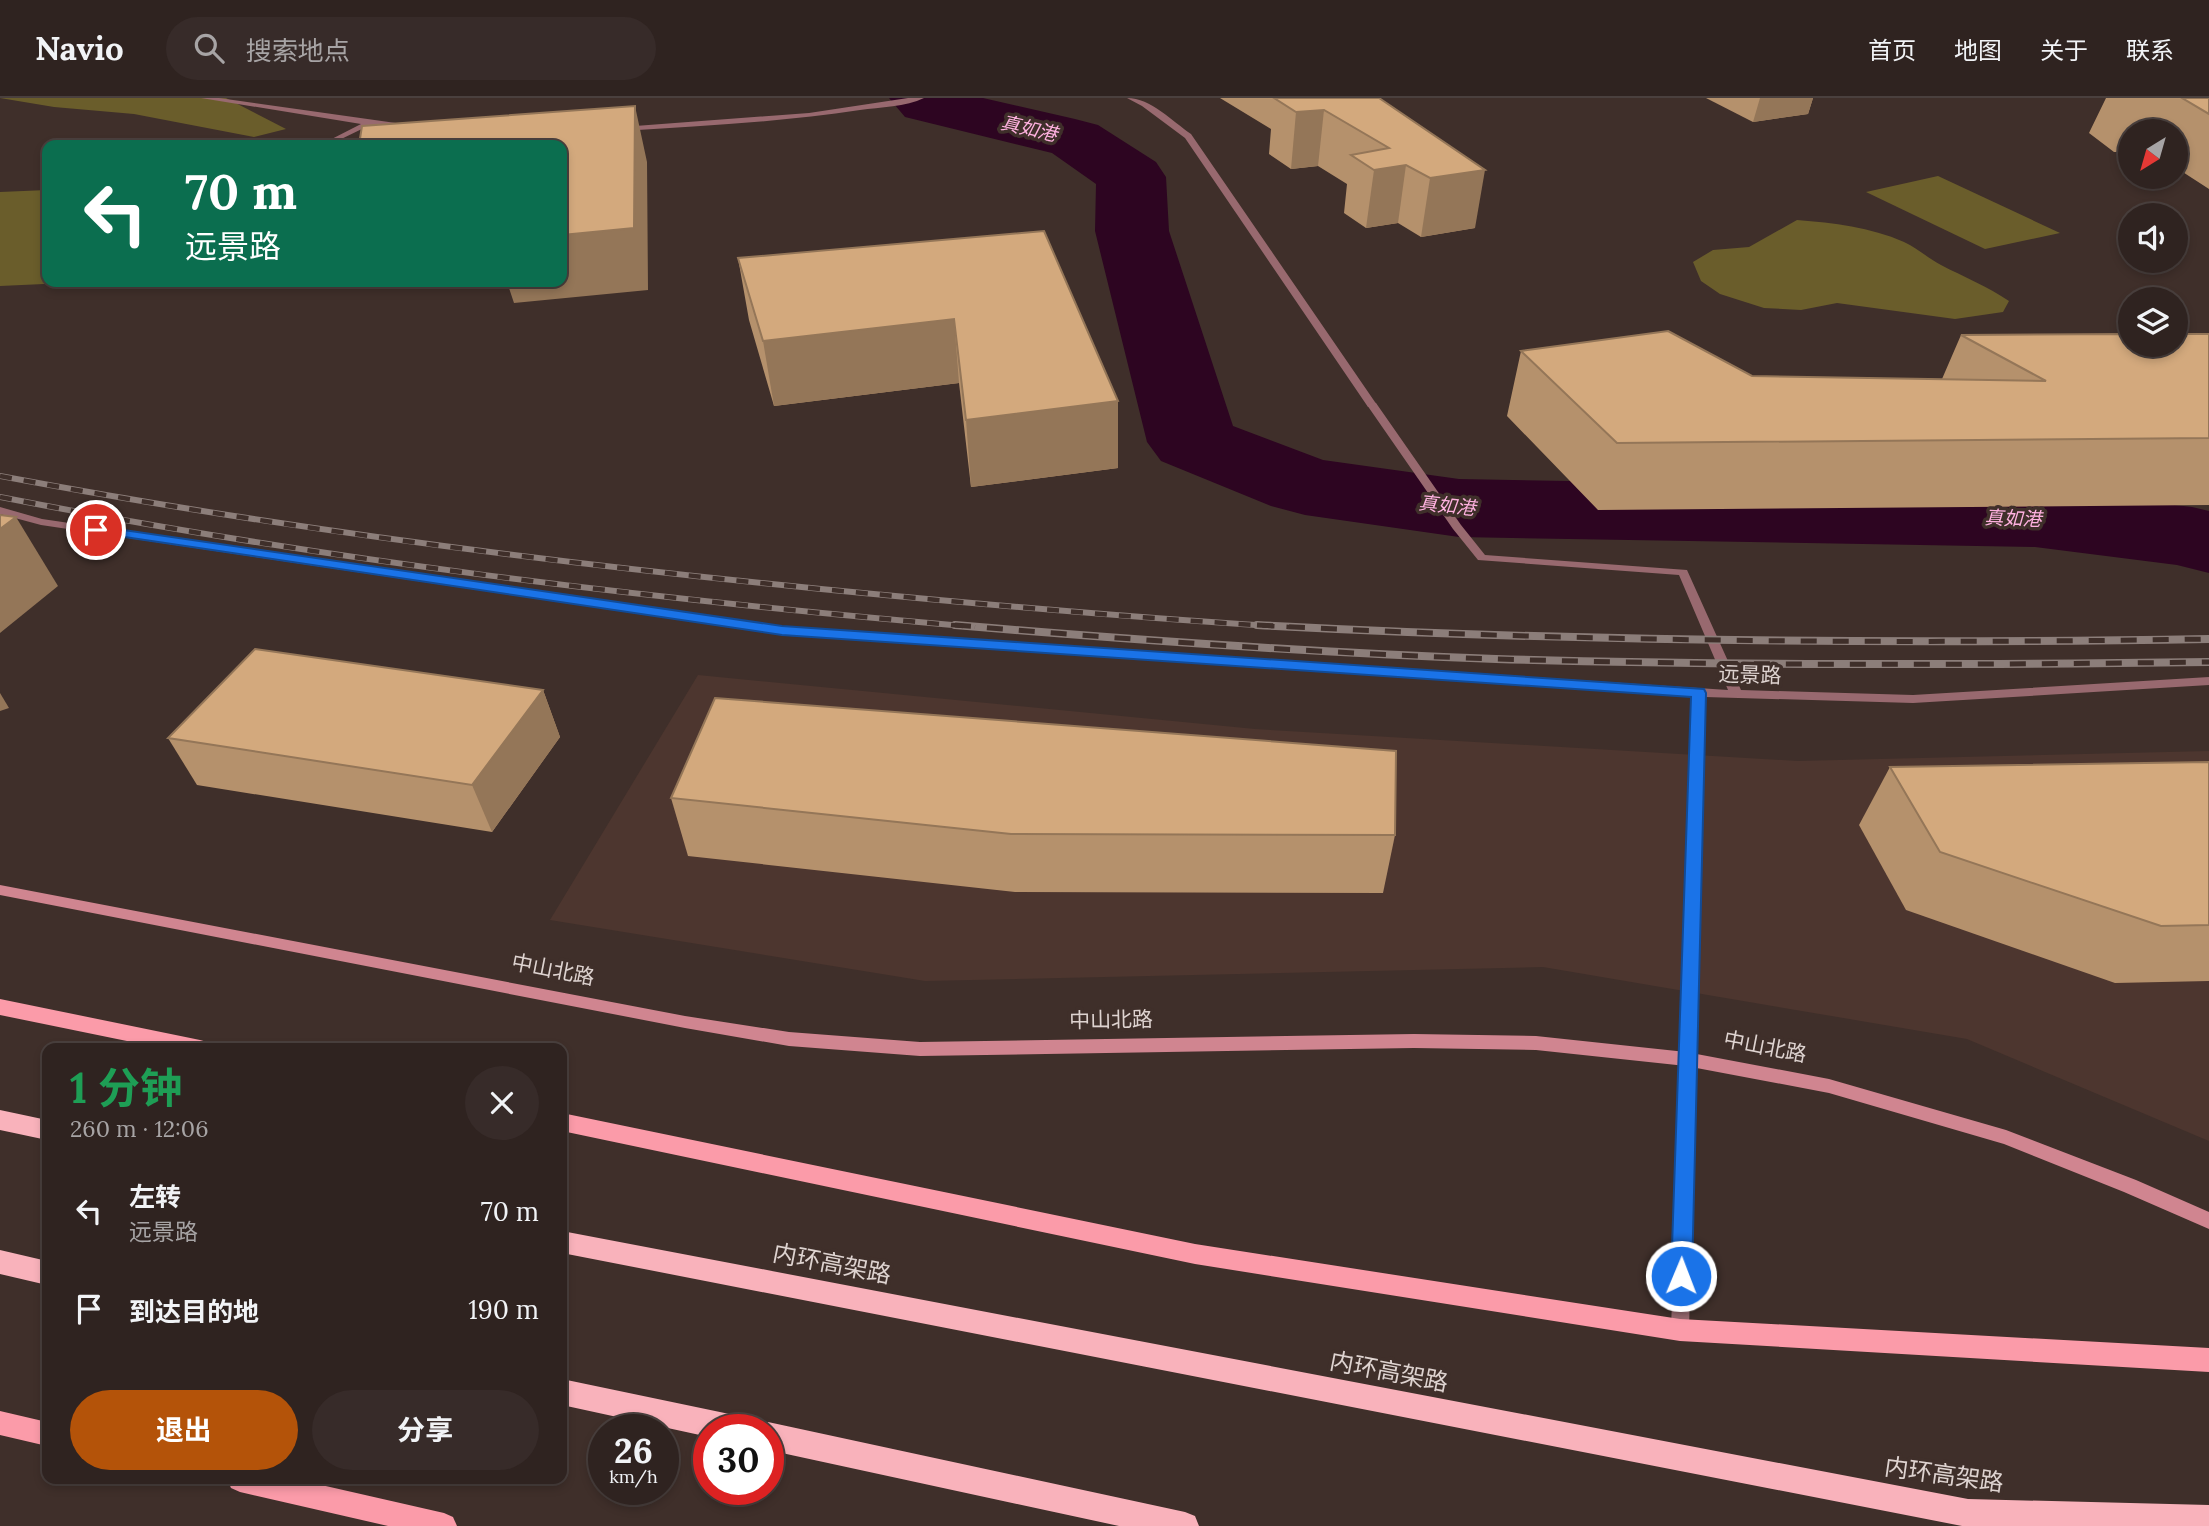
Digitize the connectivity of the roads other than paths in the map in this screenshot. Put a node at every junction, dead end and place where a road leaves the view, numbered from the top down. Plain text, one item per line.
1 (205, 98) edge
2 (920, 98) edge
3 (1131, 98) edge
4 (369, 123) junction
5 (410, 125) edge
6 (609, 130) edge
7 (334, 140) edge
8 (0, 510) edge
9 (2209, 681) edge
10 (1699, 693) junction
11 (1736, 694) junction
12 (0, 890) edge
13 (0, 1007) edge
14 (176, 1043) edge
15 (1686, 1059) junction
16 (0, 1120) edge
17 (567, 1123) edge
18 (42, 1129) edge
19 (2209, 1221) edge
20 (567, 1243) edge
21 (0, 1262) edge
22 (42, 1272) edge
23 (1680, 1330) junction
24 (2209, 1360) edge
25 (567, 1393) edge
26 (693, 1420) edge
27 (0, 1423) edge
28 (42, 1433) edge
29 (784, 1439) edge
30 (262, 1484) edge
31 (2209, 1519) edge
32 (444, 1526) edge
33 (1185, 1526) edge

1 - 4 street
2 - 6 street
3 - 11 street
4 - 5 street
4 - 7 street
8 - 10 street, 远景路
9 - 11 street, 远景路
10 - 11 street, 远景路
10 - 15 street
12 - 15 main road, 中山北路
13 - 14 main road
15 - 19 main road, 中山北路
15 - 23 street
16 - 18 highway
17 - 23 main road
20 - 31 highway, 内环高架路
21 - 22 highway
23 - 24 main road
25 - 26 highway
27 - 28 main road
29 - 33 highway
30 - 32 main road

